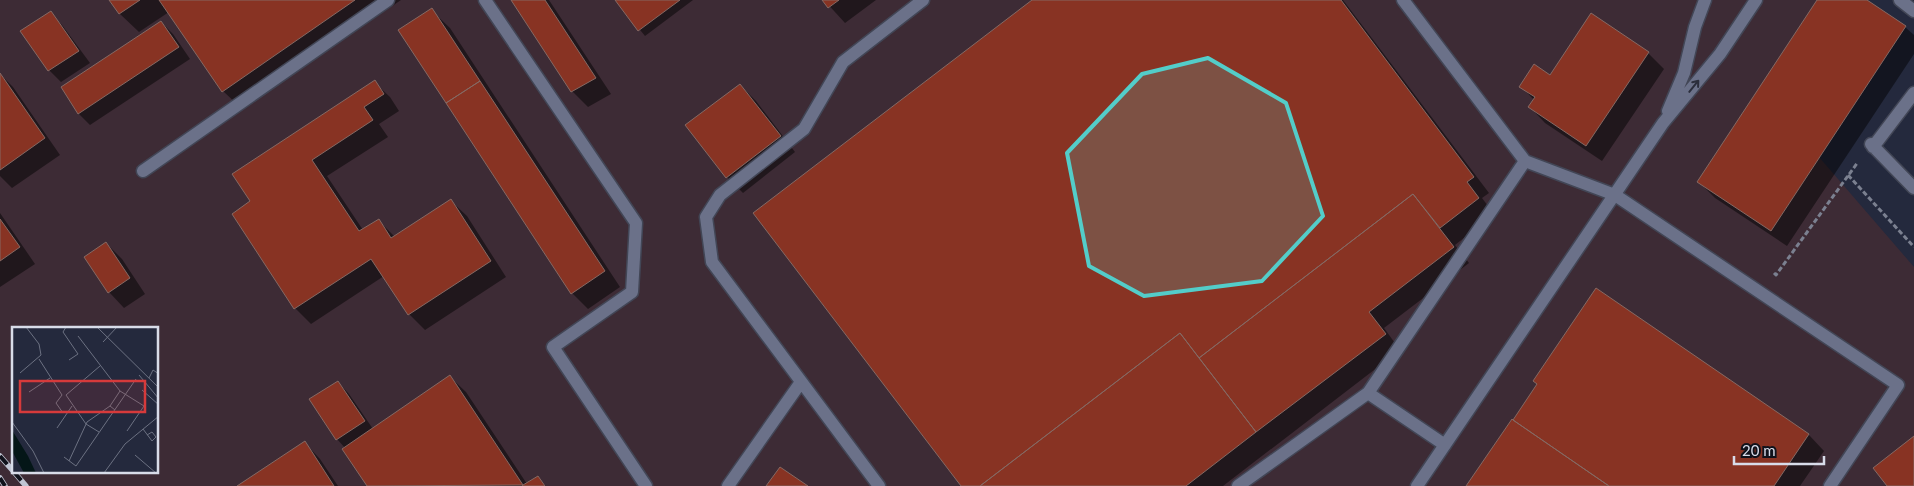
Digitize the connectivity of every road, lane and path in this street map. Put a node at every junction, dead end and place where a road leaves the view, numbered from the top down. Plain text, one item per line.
1 (388, 0) edge
2 (485, 0) edge
3 (923, 0) edge
4 (1403, 0) edge
5 (1705, 0) edge
6 (1756, 0) edge
7 (1900, 0) edge
8 (1914, 11) edge
9 (1914, 93) edge
10 (1663, 123) junction
11 (1872, 146) junction
12 (1525, 161) junction
13 (143, 171) dead end
14 (1848, 175) junction
15 (1914, 188) edge
16 (1616, 195) junction
17 (1914, 247) edge
18 (1768, 269) dead end
19 (801, 382) junction
20 (1368, 393) junction
21 (1445, 445) junction
22 (646, 486) edge
23 (728, 486) edge
24 (879, 486) edge
25 (1238, 486) edge
26 (1417, 486) edge
27 (1830, 486) edge

1 - 13 lane
2 - 22 lane
3 - 19 lane
4 - 12 lane
5 - 10 lane
10 -> 6 lane
7 - 8 lane
9 - 11 lane
10 - 16 lane
11 - 14 path
11 - 15 lane
12 - 16 lane
12 - 20 lane
14 - 17 path
14 - 18 path
16 - 21 lane
16 - 27 lane
19 - 23 lane
19 - 24 lane
20 - 21 lane
20 - 25 lane
21 - 26 lane

